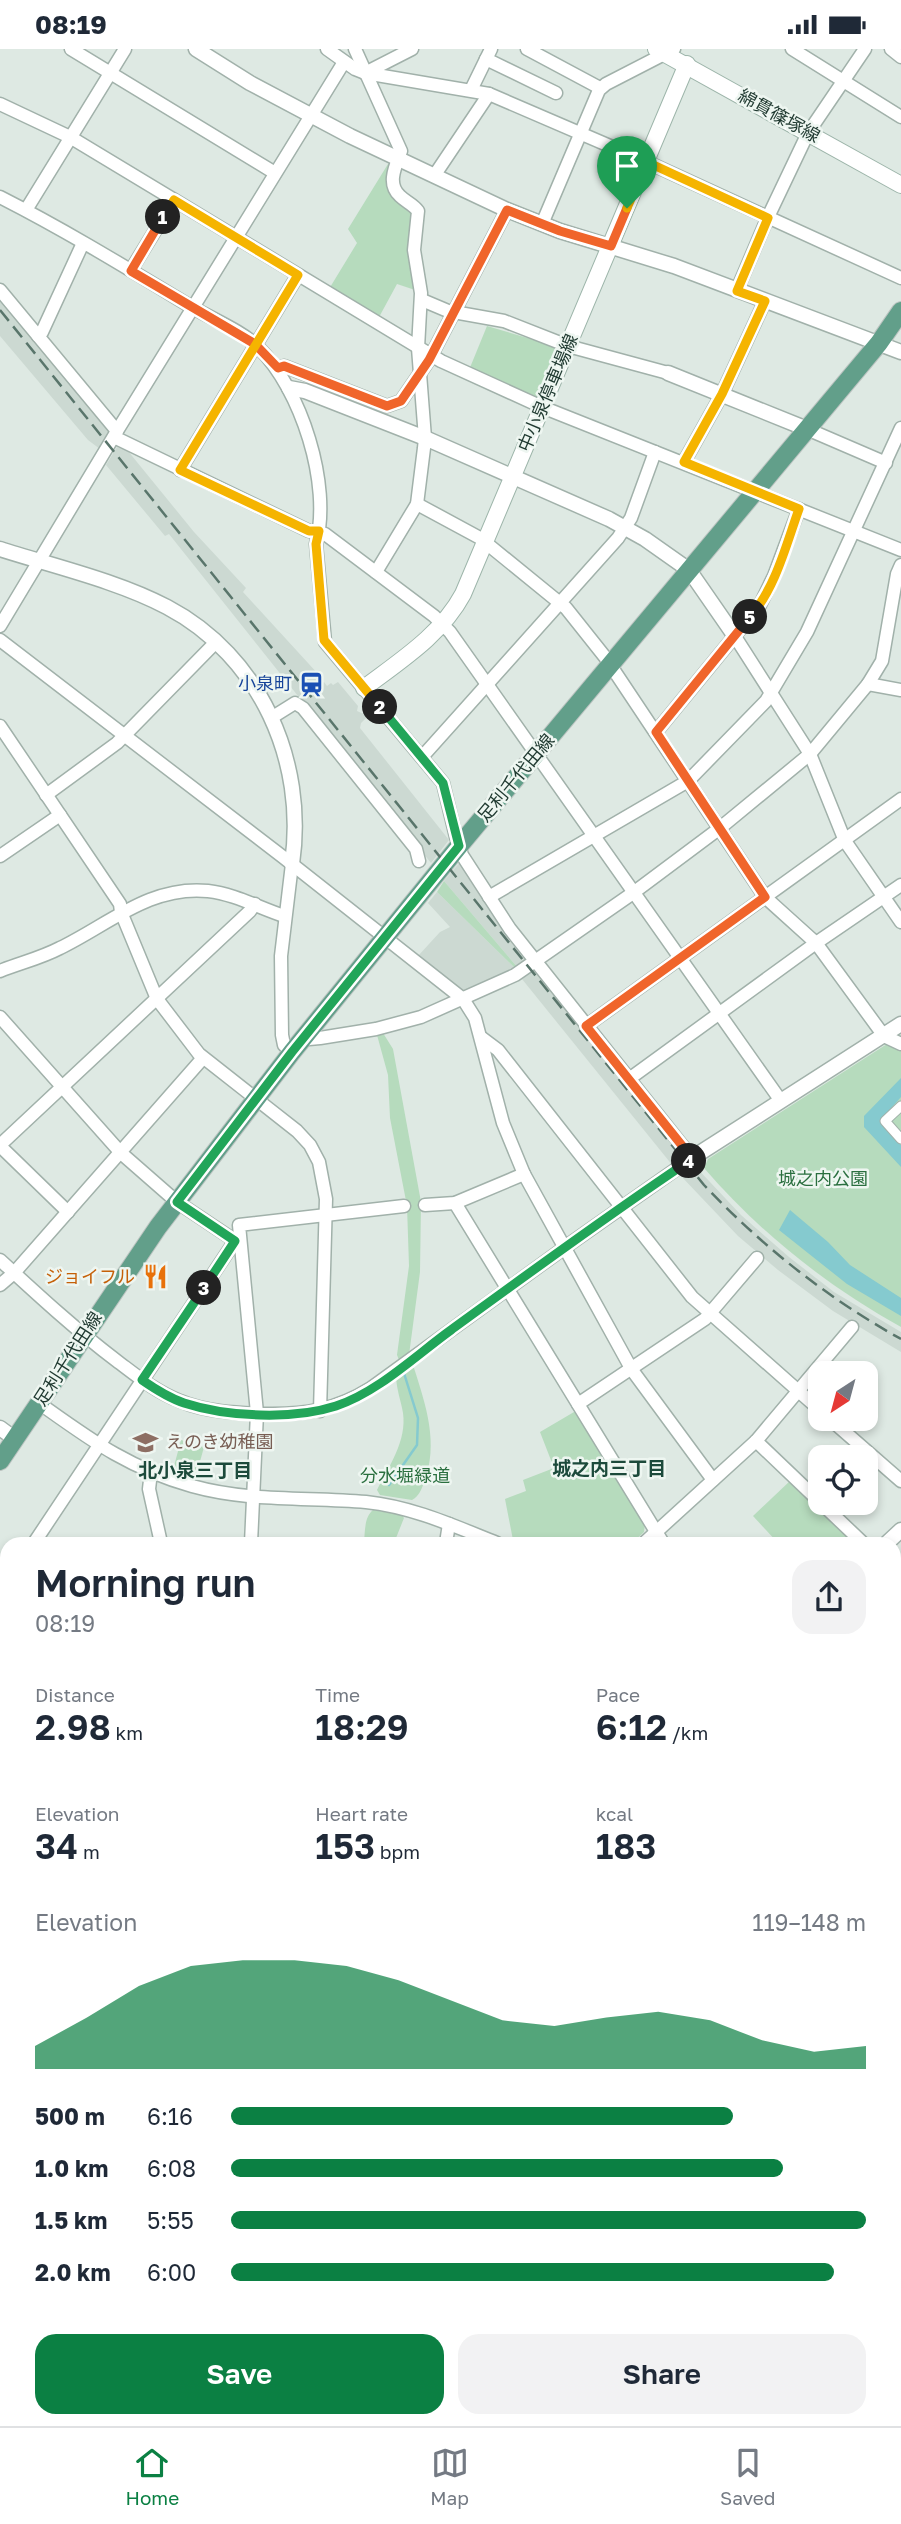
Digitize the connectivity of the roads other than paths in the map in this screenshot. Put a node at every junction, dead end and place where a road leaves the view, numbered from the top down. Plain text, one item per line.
1 (71, 49) edge
2 (125, 49) edge
3 (196, 49) edge
4 (327, 49) edge
5 (355, 49) edge
6 (412, 49) edge
7 (527, 49) edge
8 (792, 49) edge
9 (865, 49) edge
10 (891, 49) edge
11 (665, 50) edge
12 (489, 54) edge
13 (901, 57) edge
14 (344, 62) junction
15 (687, 64) junction
16 (365, 73) junction
17 (110, 74) junction
18 (843, 80) junction
19 (600, 88) junction
20 (471, 90) junction
21 (556, 93) dead end
22 (489, 94) junction
23 (0, 104) edge
24 (311, 116) junction
25 (901, 117) edge
26 (580, 132) junction
27 (808, 133) junction
28 (70, 137) junction
29 (398, 158) junction
30 (647, 162) junction
31 (275, 173) junction
32 (435, 176) junction
33 (901, 185) edge
34 (0, 197) edge
35 (174, 200) junction
36 (26, 210) junction
37 (507, 210) junction
38 (768, 218) junction
39 (542, 223) junction
40 (236, 238) junction
41 (83, 243) junction
42 (611, 246) junction
43 (131, 271) junction
44 (298, 275) junction
45 (901, 278) edge
46 (0, 290) edge
47 (737, 291) junction
48 (422, 300) junction
49 (765, 301) junction
50 (193, 308) junction
51 (901, 311) edge
52 (454, 312) junction
53 (38, 336) junction
54 (879, 343) junction
55 (255, 344) junction
56 (568, 346) junction
57 (418, 348) junction
58 (901, 352) edge
59 (431, 356) junction
60 (278, 368) junction
61 (668, 373) joint
62 (420, 374) junction
63 (336, 386) junction
64 (289, 388) junction
65 (722, 394) junction
66 (332, 401) junction
67 (542, 407) junction
68 (901, 428) edge
69 (807, 429) junction
70 (116, 434) junction
71 (425, 438) junction
72 (655, 452) junction
73 (892, 458) edge
74 (684, 462) junction
75 (180, 470) junction
76 (513, 477) junction
77 (755, 491) junction
78 (417, 504) junction
79 (799, 509) junction
80 (625, 528) junction
81 (319, 531) junction
82 (854, 532) junction
83 (485, 542) junction
84 (0, 549) edge
85 (901, 550) edge
86 (39, 562) junction
87 (901, 565) edge
88 (689, 570) junction
89 (376, 572) junction
90 (561, 603) junction
91 (895, 623) edge
92 (443, 624) junction
93 (0, 626) edge
94 (734, 635) junction
95 (0, 640) edge
96 (216, 642) junction
97 (610, 665) junction
98 (868, 684) junction
99 (487, 685) junction
100 (364, 688) junction
101 (901, 690) edge
102 (771, 694) junction
103 (271, 718) junction
104 (0, 726) edge
105 (656, 732) junction
106 (124, 736) junction
107 (810, 754) junction
108 (536, 755) junction
109 (422, 757) junction
110 (688, 781) junction
111 (46, 795) junction
112 (901, 799) edge
113 (60, 815) junction
114 (720, 828) junction
115 (594, 837) junction
116 (845, 841) junction
117 (459, 846) junction
118 (0, 856) edge
119 (419, 861) dead end
120 (292, 864) junction
121 (901, 885) edge
122 (633, 893) junction
123 (489, 897) junction
124 (765, 897) junction
125 (884, 897) junction
126 (255, 904) junction
127 (121, 912) junction
128 (284, 915) junction
129 (901, 922) edge
130 (384, 937) junction
131 (816, 943) junction
132 (680, 959) junction
133 (536, 961) junction
134 (0, 971) edge
135 (157, 999) junction
136 (463, 999) junction
137 (720, 1015) junction
138 (0, 1017) edge
139 (901, 1024) edge
140 (586, 1026) junction
141 (884, 1036) junction
142 (305, 1037) junction
143 (482, 1038) junction
144 (901, 1044) edge
145 (292, 1052) junction
146 (203, 1058) junction
147 (629, 1079) junction
148 (63, 1086) junction
149 (257, 1100) junction
150 (781, 1101) junction
151 (901, 1105) edge
152 (901, 1139) edge
153 (0, 1146) edge
154 (121, 1153) junction
155 (692, 1158) junction
156 (524, 1174) junction
157 (177, 1202) junction
158 (455, 1203) junction
159 (425, 1205) dead end
160 (404, 1206) dead end
161 (622, 1206) junction
162 (68, 1212) junction
163 (325, 1216) junction
164 (238, 1243) junction
165 (564, 1248) junction
166 (757, 1258) dead end
167 (0, 1260) edge
168 (14, 1273) junction
169 (0, 1285) edge
170 (507, 1289) junction
171 (710, 1314) junction
172 (852, 1327) dead end
173 (83, 1336) junction
174 (632, 1370) junction
175 (142, 1380) junction
176 (799, 1392) junction
177 (808, 1400) edge
178 (38, 1403) junction
179 (578, 1404) junction
180 (320, 1411) junction
181 (257, 1413) junction
182 (844, 1431) edge
183 (7, 1433) edge
184 (756, 1441) junction
185 (99, 1446) junction
186 (0, 1461) edge
187 (151, 1472) junction
188 (713, 1480) junction
189 (901, 1481) edge
190 (808, 1491) edge
191 (253, 1496) junction
192 (834, 1515) edge
193 (449, 1524) junction
194 (38, 1537) edge
195 (160, 1537) edge
196 (251, 1537) edge
197 (447, 1537) edge
198 (482, 1537) edge
199 (658, 1537) edge
200 (661, 1537) edge
201 (857, 1537) edge

1 - 17 street
2 - 17 street
3 - 24 street
4 - 14 street
5 - 16 street
6 - 16 street
7 - 19 street
8 - 18 street
9 - 18 street
10 - 13 street
11 - 15 main road, 綿貫篠塚線
11 - 19 street
12 - 20 street
12 - 21 street
14 - 16 street
14 - 24 street
15 - 27 main road, 綿貫篠塚線
15 - 30 main road, 中小泉停車場線
16 - 20 street
16 - 29 street
17 - 28 street
17 - 31 street
18 - 25 street
18 - 27 street
19 - 26 street
20 - 22 street
22 - 26 street
22 - 32 street
23 - 28 street
24 - 29 street
24 - 31 street
26 - 30 street
26 - 39 street
27 - 33 main road, 綿貫篠塚線
27 - 38 street
28 - 35 street
28 - 36 street
29 - 32 street
29 - 48 street
30 - 38 street
30 - 42 main road, 中小泉停車場線
31 - 40 street
32 - 37 street
34 - 36 street
35 - 40 street
35 - 43 street
36 - 41 street
37 - 39 street
37 - 52 street
38 - 45 street
38 - 47 street
39 - 42 street
40 - 44 street
40 - 50 street
41 - 43 street
41 - 53 street
42 - 47 street
42 - 56 main road, 中小泉停車場線
43 - 50 street
44 - 55 street
44 - 57 street
46 - 53 street
47 - 49 street
48 - 52 street
48 - 57 street
49 - 54 street
49 - 65 street
50 - 55 street
50 - 70 street
51 - 54 main road, 足利千代田線
52 - 56 street
52 - 59 street
53 - 70 street
54 - 58 street
54 - 69 main road, 足利千代田線
55 - 60 street
55 - 75 street
56 - 61 street
56 - 67 main road, 中小泉停車場線
57 - 59 street
57 - 62 street
59 - 62 street
59 - 67 street
60 - 63 street
60 - 64 street
61 - 65 street
62 - 63 street
62 - 71 street
63 - 66 street
64 - 66 street
64 - 81 street
65 - 69 street
65 - 74 street
66 - 71 street
67 - 72 street
67 - 76 main road, 中小泉停車場線
68 - 73 street
69 - 73 street
69 - 77 main road, 足利千代田線
70 - 75 street
70 - 86 street
71 - 76 street
71 - 78 street
72 - 74 street
72 - 80 street
73 - 82 street
74 - 77 street
75 - 81 street
76 - 80 street
76 - 83 main road, 中小泉停車場線
77 - 79 street
77 - 88 main road, 足利千代田線
78 - 83 street
78 - 89 street
79 - 82 street
79 - 94 street
80 - 88 street
80 - 90 street
81 - 89 street
81 - 100 street
82 - 85 street
82 - 102 street
83 - 90 street
83 - 92 main road, 中小泉停車場線
84 - 86 street
86 - 93 street
86 - 96 street
87 - 91 street
88 - 94 street
88 - 97 main road, 足利千代田線
89 - 92 street
90 - 97 street
90 - 99 street
91 - 98 street
92 - 99 street
92 - 100 main road, 中小泉停車場線
94 - 102 street
94 - 105 street
95 - 106 street
96 - 103 street
96 - 106 street
97 - 105 street
97 - 108 main road, 足利千代田線
98 - 101 street
98 - 107 street
99 - 108 street
99 - 109 street
100 - 109 street
102 - 107 street
102 - 110 street
103 - 119 street
103 - 120 street
104 - 111 street
105 - 110 street
106 - 111 street
106 - 120 street
107 - 114 street
107 - 116 street
108 - 115 street
108 - 117 main road, 足利千代田線
109 - 117 street
110 - 114 street
110 - 115 street
111 - 113 street
112 - 116 street
113 - 118 street
113 - 127 street
114 - 122 street
114 - 124 street
115 - 122 street
115 - 123 street
116 - 124 street
116 - 125 street
117 - 123 street
117 - 130 main road, 足利千代田線
120 - 128 street
120 - 130 street
121 - 125 street
122 - 132 street
122 - 133 street
123 - 133 street
124 - 131 street
124 - 132 street
125 - 129 street
125 - 131 street
126 - 127 street
126 - 128 street
126 - 135 street
127 - 134 street
127 - 135 street
128 - 145 street
130 - 136 street
130 - 142 main road, 足利千代田線
131 - 137 street
131 - 141 street
132 - 137 street
132 - 140 street
133 - 136 street
133 - 140 street
135 - 146 street
135 - 148 street
136 - 142 street
136 - 143 street
137 - 147 street
137 - 150 street
138 - 148 street
139 - 141 street
140 - 147 street
141 - 144 street
141 - 150 street
142 - 145 main road, 足利千代田線
143 - 156 street
143 - 161 street
145 - 149 main road, 足利千代田線
146 - 149 street
146 - 154 street
147 - 155 street
148 - 153 street
148 - 154 street
149 - 157 main road, 足利千代田線
149 - 163 street
150 - 155 street
151 - 152 street
153 - 162 street
154 - 157 street
154 - 162 street
155 - 161 street
156 - 158 street
156 - 165 street
157 - 164 street
157 - 173 main road, 足利千代田線
158 - 159 street
158 - 170 street
160 - 163 street
161 - 165 street
161 - 171 street
162 - 168 street
163 - 164 street
163 - 180 street
164 - 175 street
164 - 181 street
165 - 170 street
165 - 174 street
166 - 171 street
167 - 168 street
168 - 169 street
168 - 173 street
170 - 179 street
170 - 180 street
171 - 174 street
171 - 176 street
172 - 176 street
173 - 175 street
173 - 178 main road, 足利千代田線
174 - 179 street
174 - 188 street
175 - 181 street
175 - 185 street
176 - 177 street
176 - 184 street
178 - 183 main road, 足利千代田線
178 - 185 street
179 - 199 street
180 - 181 street
181 - 191 street
182 - 189 street
183 - 186 main road, 足利千代田線
184 - 188 street
184 - 190 street
185 - 187 street
185 - 194 street
187 - 191 street
187 - 195 street
188 - 200 street
191 - 193 street
191 - 196 street
192 - 201 street
193 - 197 street
193 - 198 street

